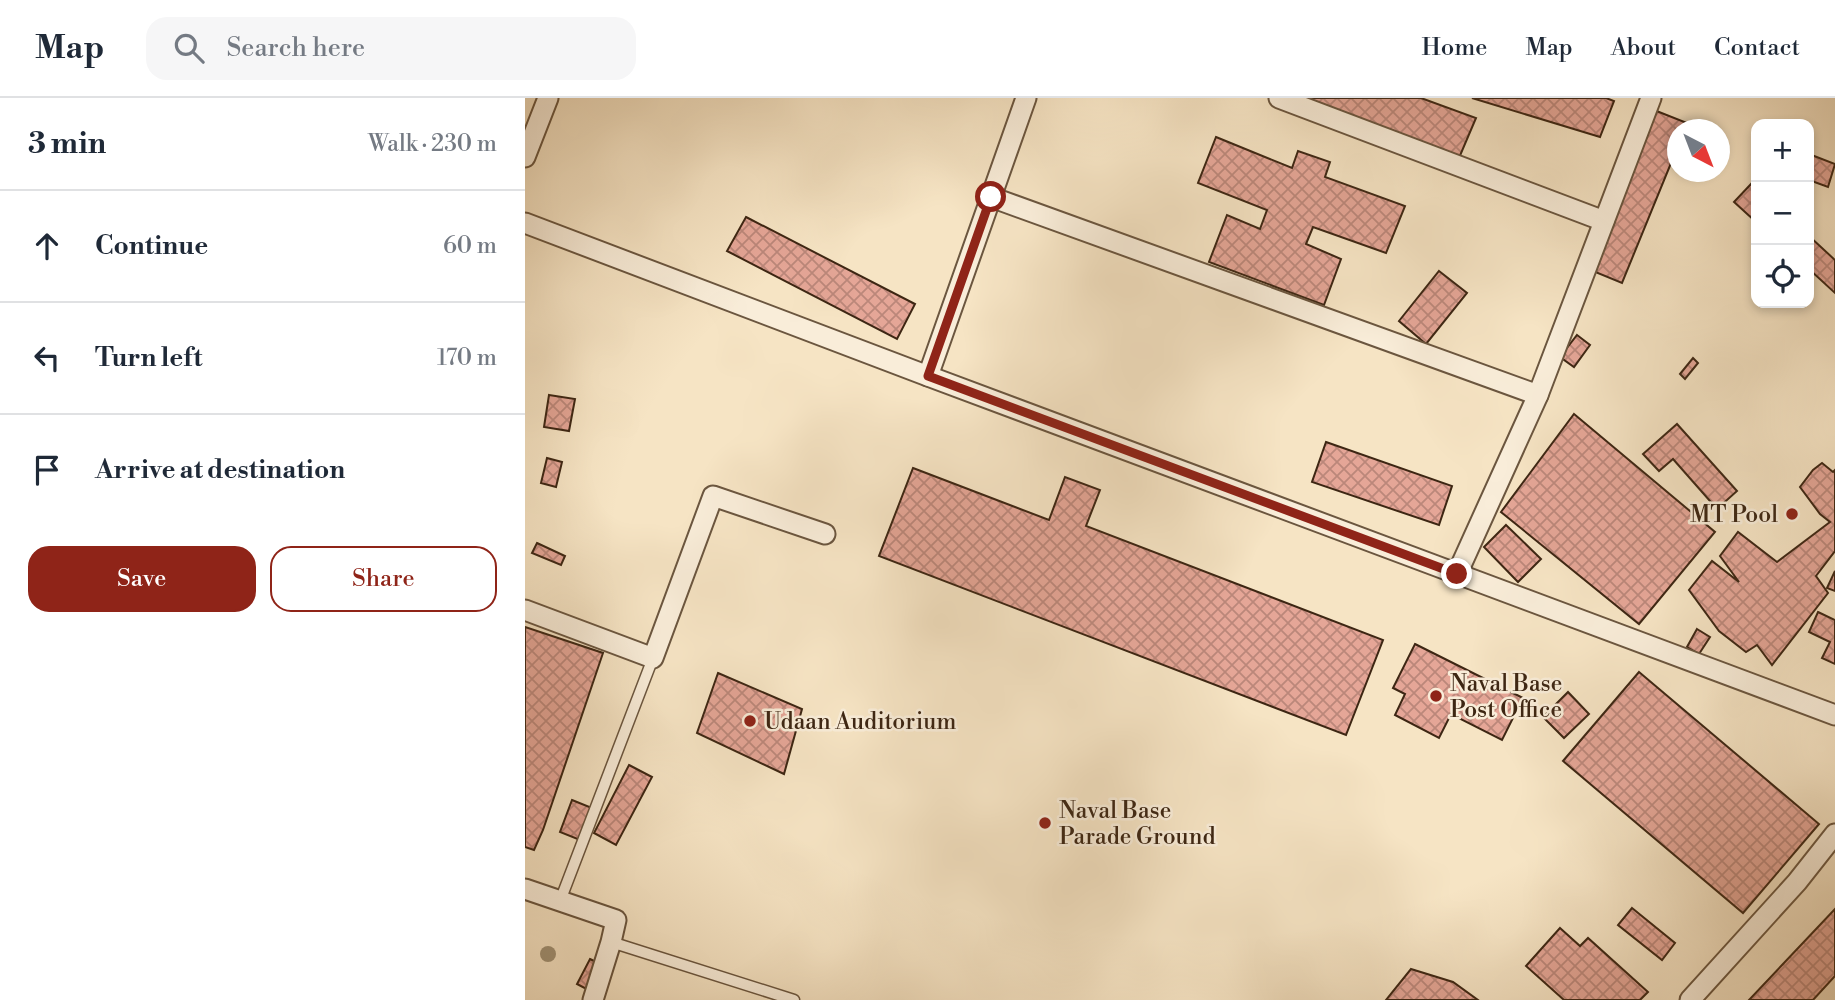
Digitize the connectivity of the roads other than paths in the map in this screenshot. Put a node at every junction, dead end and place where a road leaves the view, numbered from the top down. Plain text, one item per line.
1 (548, 98) edge
2 (1026, 98) edge
3 (1279, 98) edge
4 (1651, 98) edge
5 (525, 157) edge
6 (991, 197) junction
7 (1604, 221) junction
8 (525, 223) edge
9 (928, 376) junction
10 (1538, 395) junction
11 (825, 534) dead end
12 (1457, 574) junction
13 (525, 610) edge
14 (653, 658) junction
15 (1835, 715) edge
16 (1835, 834) edge
17 (525, 889) edge
18 (560, 901) junction
19 (611, 942) junction
20 (593, 1000) edge
21 (794, 1000) edge
22 (1690, 1000) edge

1 - 5 street
2 - 6 street
3 - 7 street
4 - 7 street
6 - 9 street
6 - 10 street
7 - 10 street
8 - 9 street
9 - 12 street
10 - 12 street
11 - 14 street
12 - 15 street
13 - 14 street
14 - 18 lane
16 - 22 street
17 - 18 street
18 - 19 street
19 - 20 street
19 - 21 lane

